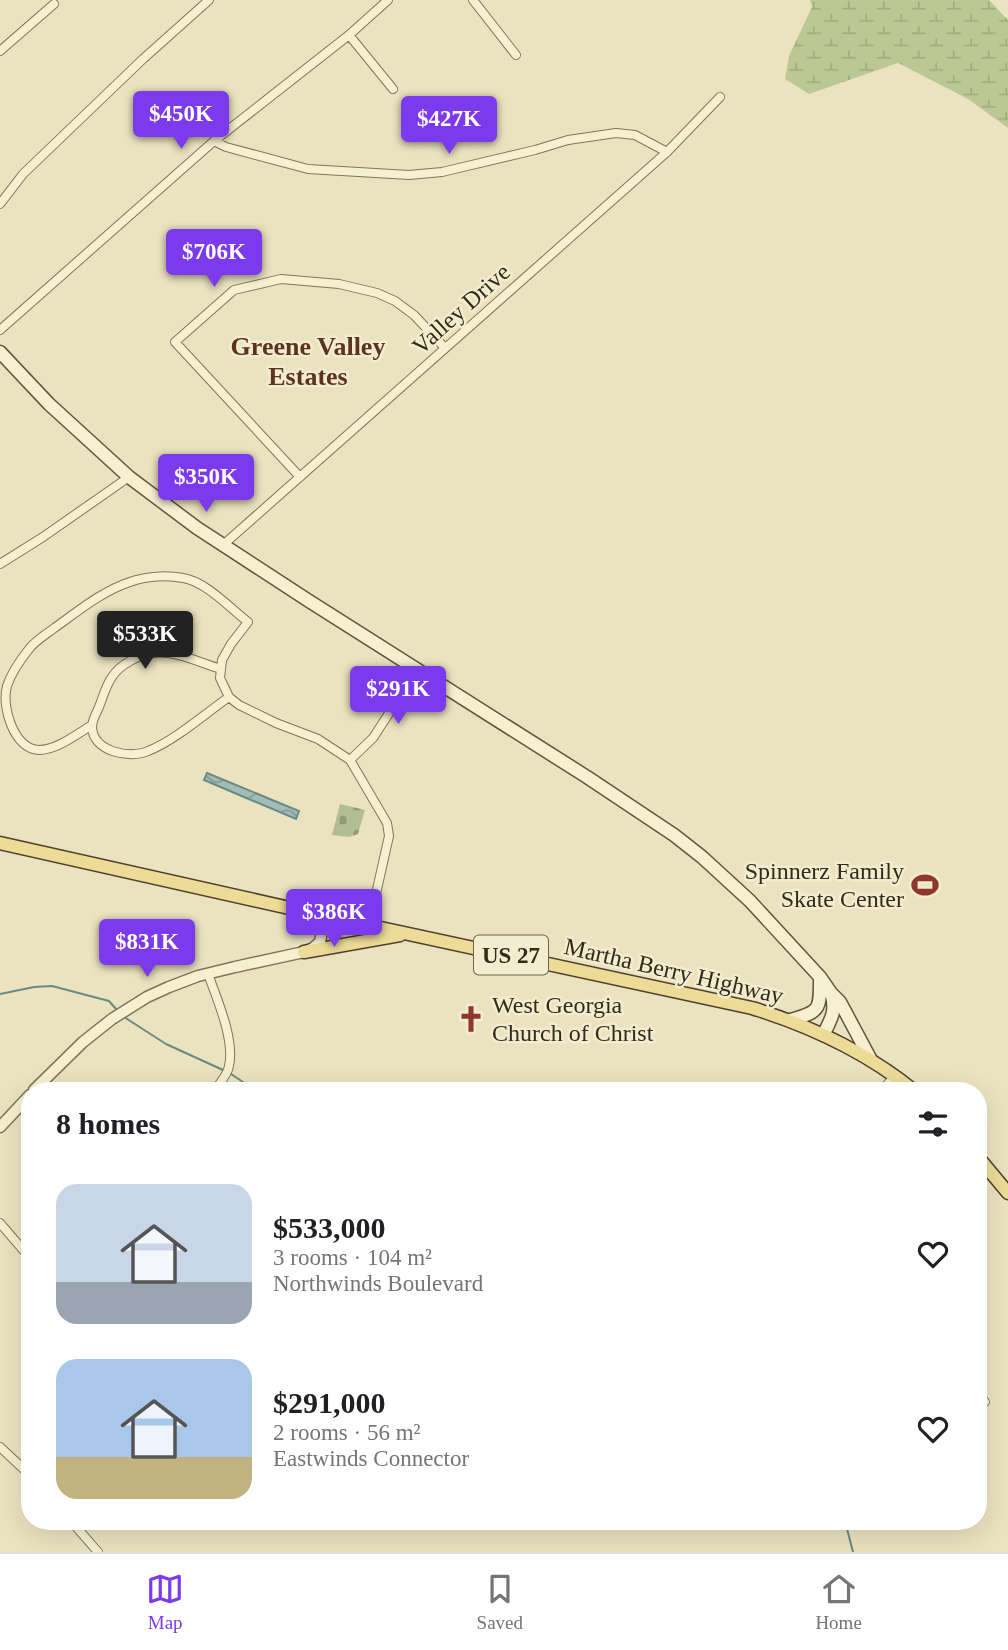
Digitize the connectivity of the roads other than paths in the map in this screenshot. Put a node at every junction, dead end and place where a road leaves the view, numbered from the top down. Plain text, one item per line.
1 (209, 0) edge
2 (388, 0) edge
3 (473, 0) edge
4 (54, 4) dead end
5 (349, 35) junction
6 (0, 51) edge
7 (516, 55) dead end
8 (393, 89) dead end
9 (720, 97) dead end
10 (214, 141) junction
11 (667, 152) junction
12 (2, 196) edge
13 (0, 330) edge
14 (446, 348) junction
15 (0, 352) edge
16 (130, 477) junction
17 (300, 477) junction
18 (223, 545) junction
19 (0, 564) edge
20 (221, 669) junction
21 (418, 670) junction
22 (229, 697) junction
23 (92, 725) junction
24 (350, 760) junction
25 (0, 843) edge
26 (325, 916) junction
27 (369, 925) junction
28 (407, 933) junction
29 (304, 952) junction
30 (208, 974) junction
31 (820, 978) junction
32 (835, 1000) junction
33 (790, 1020) junction
34 (823, 1035) junction
35 (871, 1060) junction
36 (895, 1076) junction
37 (42, 1082) edge
38 (220, 1082) edge
39 (889, 1082) edge
40 (903, 1082) edge
41 (21, 1105) edge
42 (0, 1127) edge
43 (987, 1168) edge
44 (1008, 1193) edge
45 (0, 1223) edge
46 (21, 1248) edge
47 (0, 1447) edge
48 (21, 1467) edge
49 (79, 1530) edge
50 (98, 1552) edge

1 - 12 street
2 - 5 street
3 - 7 street
4 - 6 street
5 - 8 street
5 - 10 street
9 - 11 street, Valley Drive
10 - 11 street
10 - 13 street
11 - 14 street, Valley Drive
14 - 17 street, Valley Drive
14 - 17 street
15 - 16 main road
16 - 18 main road
16 - 19 street
17 - 18 street, Valley Drive
18 - 21 main road
20 - 22 street
20 - 23 street
20 - 23 street
21 - 24 street
21 - 31 main road
22 - 23 street
22 - 24 street
24 - 27 street
25 - 26 main road, Martha Berry Highway / US 27
26 - 27 main road, Martha Berry Highway / US 27
26 - 29 street
27 - 28 main road, Martha Berry Highway / US 27
28 - 29 main road
28 - 33 main road, Martha Berry Highway / US 27
29 - 30 street
30 - 37 street
30 - 38 street
31 - 32 main road
31 - 33 main road
32 - 34 main road
32 - 35 main road
33 - 34 main road, Martha Berry Highway / US 27
34 - 35 main road, Martha Berry Highway / US 27
35 - 36 main road, Martha Berry Highway / US 27
36 - 39 street
36 - 40 main road, Martha Berry Highway / US 27
41 - 42 street
43 - 44 main road
45 - 46 street
47 - 48 street
49 - 50 street

